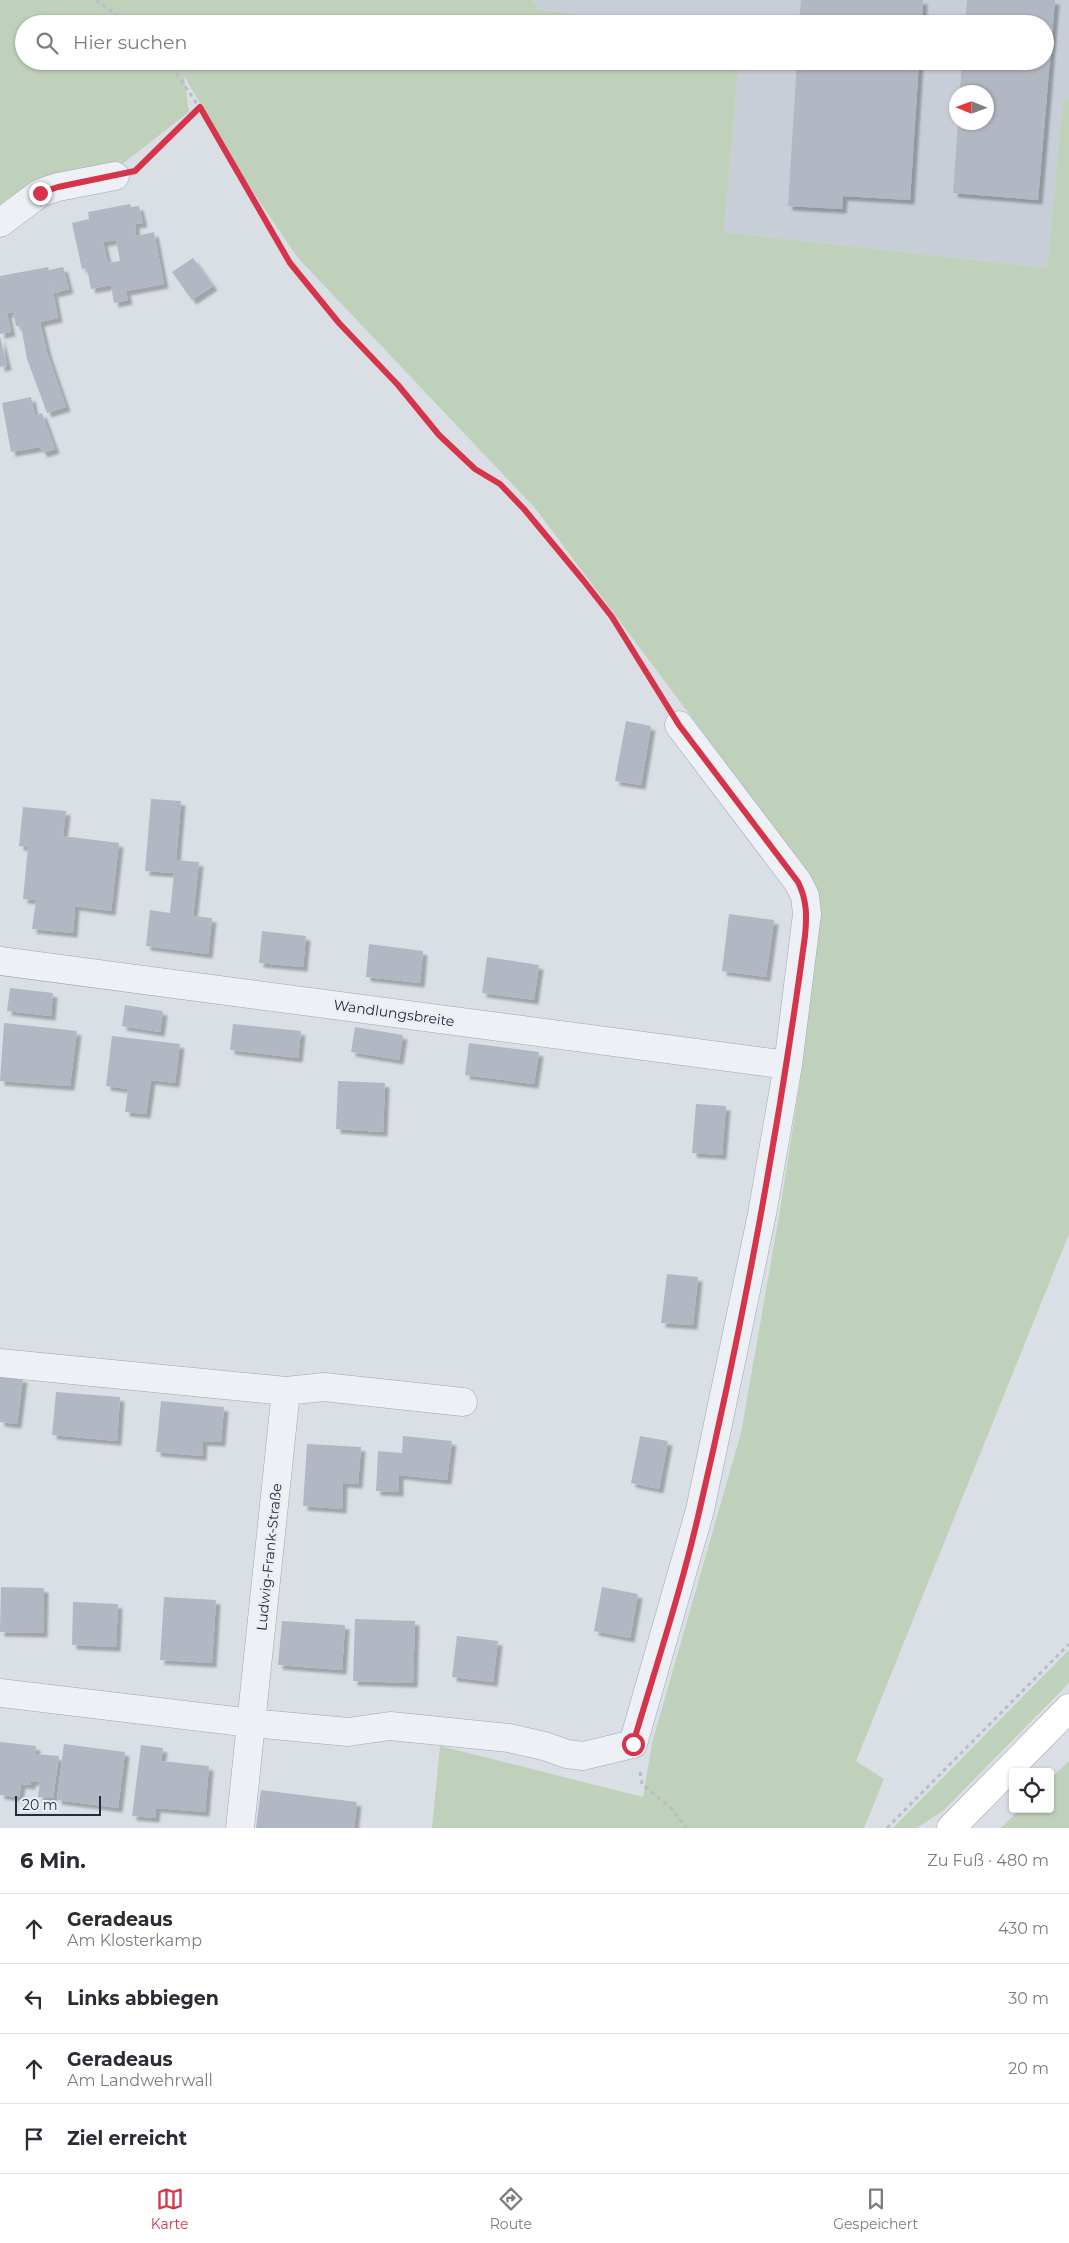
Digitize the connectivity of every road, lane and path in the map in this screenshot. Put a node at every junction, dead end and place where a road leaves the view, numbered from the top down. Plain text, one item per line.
1 (96, 0) edge
2 (117, 15) edge
3 (173, 70) edge
4 (200, 107) junction
5 (115, 176) joint
6 (0, 224) edge
7 (679, 725) joint
8 (0, 961) edge
9 (788, 1065) junction
10 (0, 1363) edge
11 (286, 1390) junction
12 (463, 1402) dead end
13 (1069, 1644) edge
14 (0, 1693) edge
15 (1069, 1708) edge
16 (251, 1723) junction
17 (633, 1744) junction
18 (973, 1806) junction
19 (240, 1828) edge
20 (686, 1828) edge
21 (887, 1828) edge
22 (938, 1828) edge
23 (950, 1828) edge

1 - 2 path
3 - 4 path
4 - 5 path
4 - 7 path
5 - 6 street
7 - 9 street
8 - 9 street, Wandlungsbreite
9 - 17 street
10 - 11 street
11 - 12 street
11 - 16 street, Ludwig-Frank-Straße
13 - 21 path
14 - 16 street
15 - 18 main road
16 - 17 street
16 - 19 street, Ludwig-Frank-Straße
17 - 20 path
18 - 22 street
18 - 23 main road

